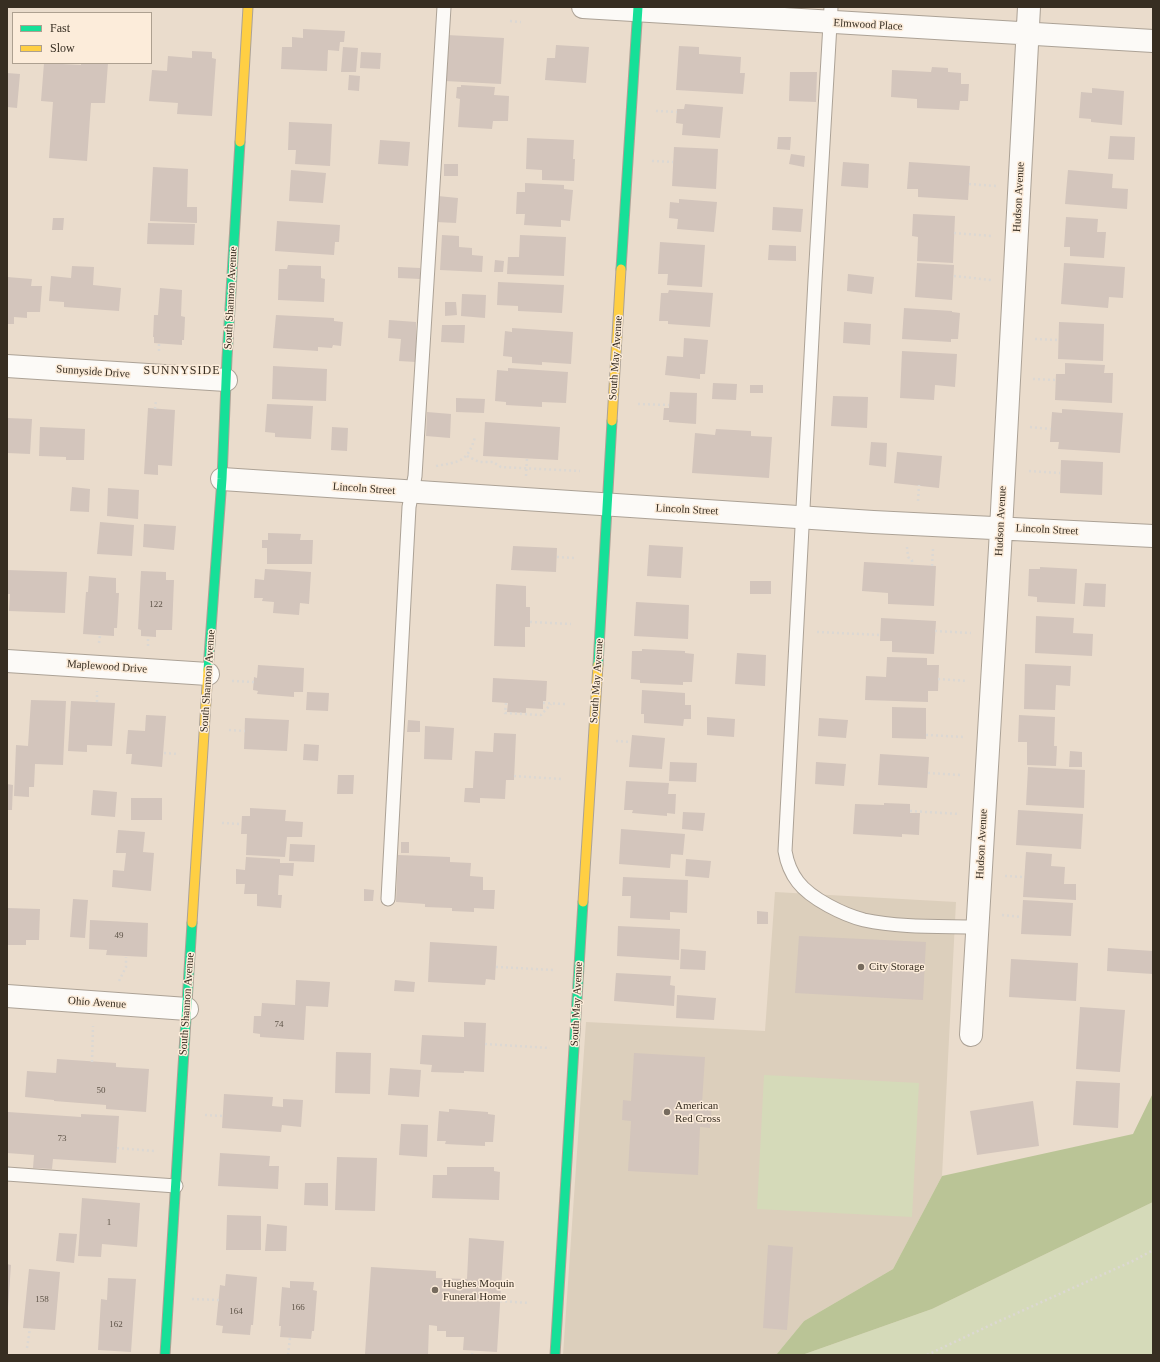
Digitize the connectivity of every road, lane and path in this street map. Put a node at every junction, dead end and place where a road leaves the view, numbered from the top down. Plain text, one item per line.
1 (248, 7) edge
2 (444, 7) edge
3 (583, 7) edge
4 (1029, 7) edge
5 (638, 9) edge
6 (831, 15) edge
7 (510, 21) dead end
8 (521, 22) dead end
9 (1028, 34) junction
10 (1153, 41) edge
11 (650, 111) dead end
12 (677, 112) dead end
13 (647, 161) dead end
14 (673, 162) dead end
15 (969, 184) dead end
16 (999, 186) dead end
17 (954, 233) dead end
18 (997, 236) dead end
19 (954, 276) dead end
20 (995, 280) dead end
21 (1030, 339) dead end
22 (1058, 340) dead end
23 (159, 344) dead end
24 (159, 348) dead end
25 (7, 366) edge
26 (1028, 379) dead end
27 (226, 380) junction
28 (1056, 380) dead end
29 (633, 404) dead end
30 (669, 405) dead end
31 (1039, 428) dead end
32 (1051, 429) dead end
33 (475, 437) dead end
34 (467, 456) junction
35 (527, 458) dead end
36 (436, 466) dead end
37 (527, 469) junction
38 (580, 471) dead end
39 (1023, 471) dead end
40 (1060, 473) dead end
41 (222, 480) junction
42 (526, 480) dead end
43 (919, 486) dead end
44 (412, 492) junction
45 (607, 504) junction
46 (917, 507) dead end
47 (802, 517) junction
48 (1001, 528) junction
49 (1153, 536) edge
50 (908, 541) dead end
51 (933, 542) dead end
52 (557, 557) dead end
53 (574, 558) dead end
54 (912, 565) dead end
55 (932, 566) dead end
56 (530, 622) dead end
57 (570, 624) dead end
58 (796, 631) junction
59 (935, 631) dead end
60 (972, 633) dead end
61 (100, 635) dead end
62 (881, 635) dead end
63 (148, 636) dead end
64 (99, 641) dead end
65 (148, 651) dead end
66 (7, 661) edge
67 (217, 677) junction
68 (938, 679) dead end
69 (970, 681) dead end
70 (254, 682) dead end
71 (97, 687) dead end
72 (97, 702) dead end
73 (506, 703) dead end
74 (543, 703) dead end
75 (551, 704) junction
76 (566, 704) dead end
77 (224, 730) dead end
78 (245, 731) dead end
79 (926, 735) dead end
80 (966, 737) dead end
81 (625, 742) dead end
82 (631, 742) dead end
83 (164, 753) dead end
84 (182, 754) dead end
85 (928, 773) dead end
86 (514, 776) dead end
87 (964, 776) dead end
88 (561, 779) dead end
89 (910, 811) dead end
90 (961, 814) dead end
91 (219, 822) dead end
92 (241, 824) dead end
93 (388, 899) dead end
94 (978, 927) junction
95 (126, 957) dead end
96 (496, 967) dead end
97 (550, 970) dead end
98 (118, 982) dead end
99 (7, 996) edge
100 (187, 1009) junction
101 (94, 1022) dead end
102 (971, 1034) dead end
103 (485, 1044) dead end
104 (545, 1048) dead end
105 (92, 1062) dead end
106 (201, 1115) dead end
107 (223, 1116) dead end
108 (117, 1148) dead end
109 (157, 1151) dead end
110 (7, 1174) edge
111 (176, 1186) junction
112 (1153, 1250) edge
113 (190, 1299) dead end
114 (219, 1300) dead end
115 (500, 1301) dead end
116 (529, 1303) dead end
117 (30, 1328) dead end
118 (290, 1338) dead end
119 (28, 1348) dead end
120 (473, 1350) dead end
121 (165, 1355) edge
122 (288, 1355) edge
123 (472, 1355) edge
124 (555, 1355) edge
125 (927, 1355) edge

1 - 27 street, South Shannon Avenue
2 - 44 lane
3 - 5 street, Elmwood Place
4 - 9 street, Hudson Avenue
5 - 6 street, Elmwood Place
5 - 45 street, South May Avenue
6 - 9 street, Elmwood Place
6 - 47 lane
7 - 8 path
9 - 10 street, Elmwood Place
9 - 48 street, Hudson Avenue
11 - 12 path
13 - 14 path
15 - 16 path
17 - 18 path
19 - 20 path
21 - 22 path
23 - 24 path
25 - 27 street, Sunnyside Drive
26 - 28 path
27 - 41 street, South Shannon Avenue
29 - 30 path
31 - 32 path
33 - 34 path
34 - 36 path
34 - 37 path
35 - 37 path
37 - 38 path
37 - 42 path
39 - 40 path
41 - 44 street, Lincoln Street
41 - 67 street, South Shannon Avenue
43 - 46 path
44 - 45 street, Lincoln Street
44 - 93 lane
45 - 47 street, Lincoln Street
45 - 124 street, South May Avenue
47 - 48 street, Lincoln Street
47 - 58 lane
48 - 49 street, Lincoln Street
48 - 94 street, Hudson Avenue
50 - 54 path
51 - 55 path
52 - 53 path
56 - 57 path
58 - 62 path
58 - 94 lane
59 - 60 path
61 - 64 path
63 - 65 path
66 - 67 street, Maplewood Drive
67 - 70 path
67 - 100 street, South Shannon Avenue
68 - 69 path
71 - 72 path
73 - 75 path
74 - 75 path
75 - 76 path
77 - 78 path
79 - 80 path
81 - 82 path
83 - 84 path
85 - 87 path
86 - 88 path
89 - 90 path
91 - 92 path
94 - 102 street, Hudson Avenue
95 - 98 path
96 - 97 path
99 - 100 street, Ohio Avenue
100 - 111 street, South Shannon Avenue
101 - 105 path
103 - 104 path
106 - 107 path
108 - 109 path
110 - 111 lane
111 - 121 street, South Shannon Avenue
112 - 125 path
113 - 114 path
115 - 116 path
117 - 119 path
118 - 122 path
120 - 123 path

